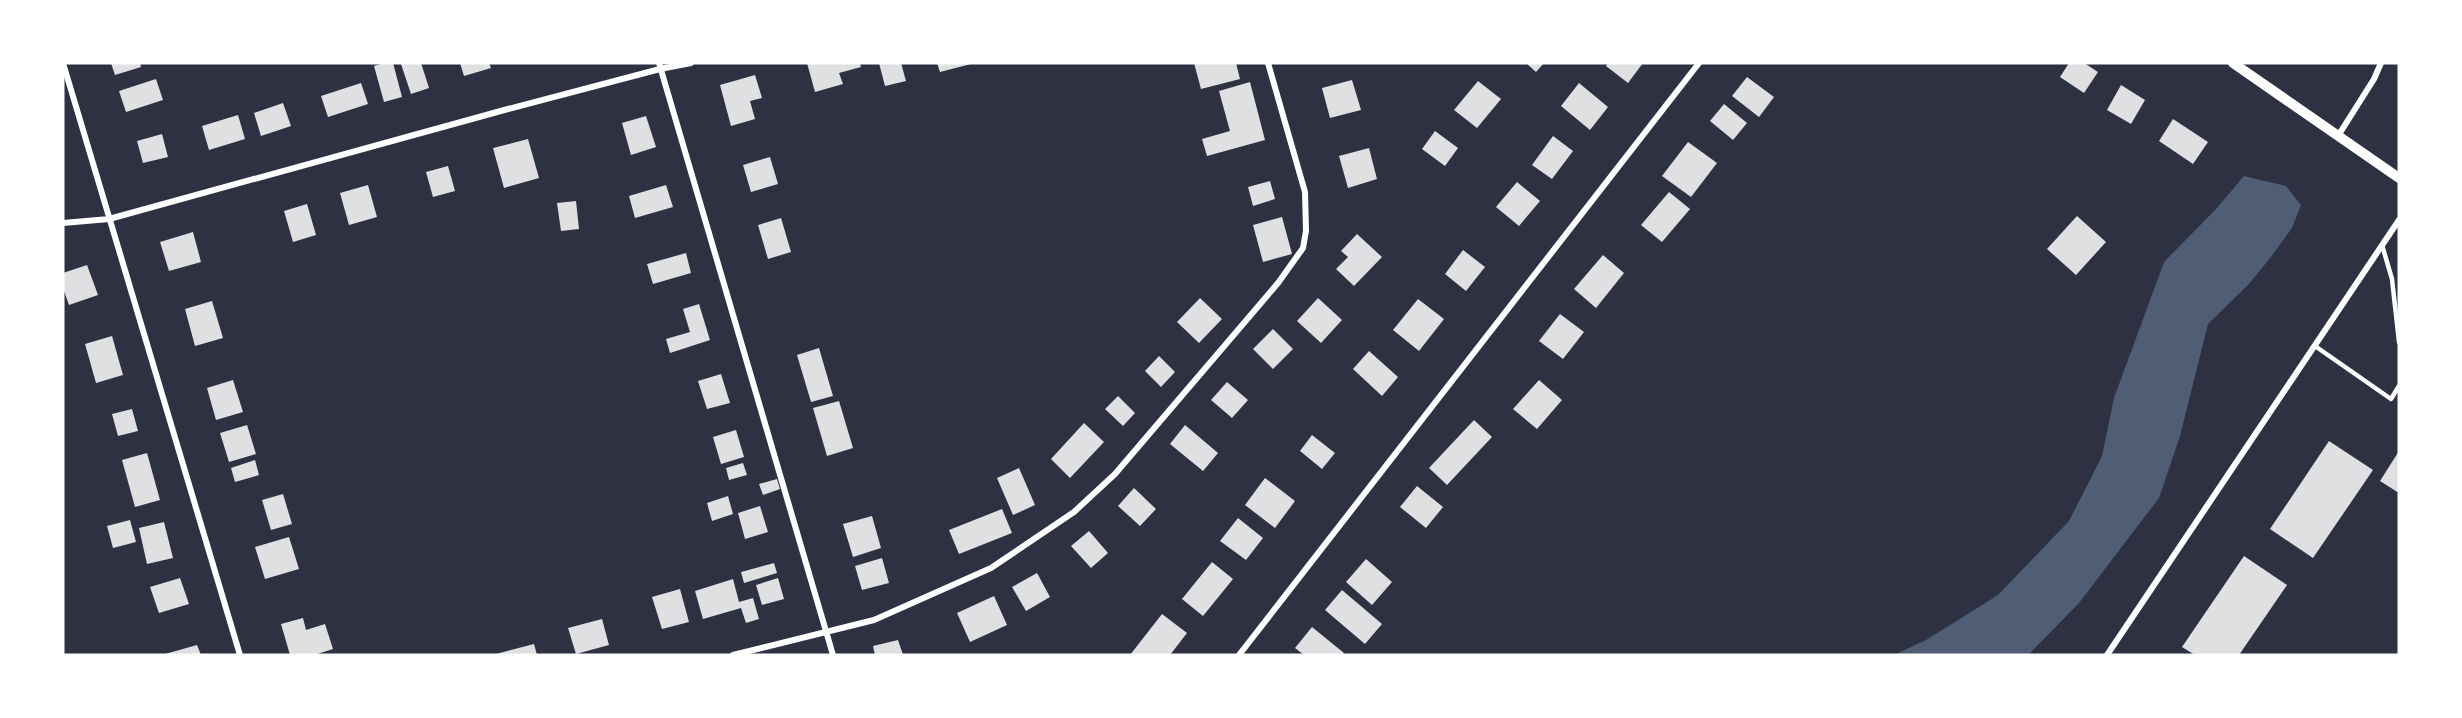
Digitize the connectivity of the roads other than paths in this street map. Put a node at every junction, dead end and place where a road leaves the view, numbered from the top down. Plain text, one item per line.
1 (63, 63) edge
2 (691, 63) edge
3 (1268, 63) edge
4 (1699, 63) edge
5 (2233, 63) edge
6 (2381, 63) edge
7 (659, 66) edge
8 (2338, 136) junction
9 (2399, 178) edge
10 (109, 219) junction
11 (2399, 220) edge
12 (63, 223) edge
13 (2382, 245) junction
14 (2399, 342) edge
15 (2314, 346) junction
16 (2399, 386) edge
17 (826, 632) junction
18 (240, 655) edge
19 (733, 655) edge
20 (833, 655) edge
21 (1239, 655) edge
22 (2108, 655) edge

1 - 10 street
2 - 7 street
3 - 17 street
4 - 21 street
5 - 8 street
6 - 8 street
7 - 10 street
7 - 17 street
8 - 9 street
10 - 12 street
10 - 18 street
11 - 13 street
13 - 14 lane
13 - 15 street
15 - 16 lane
15 - 22 street
17 - 19 street
17 - 20 street

